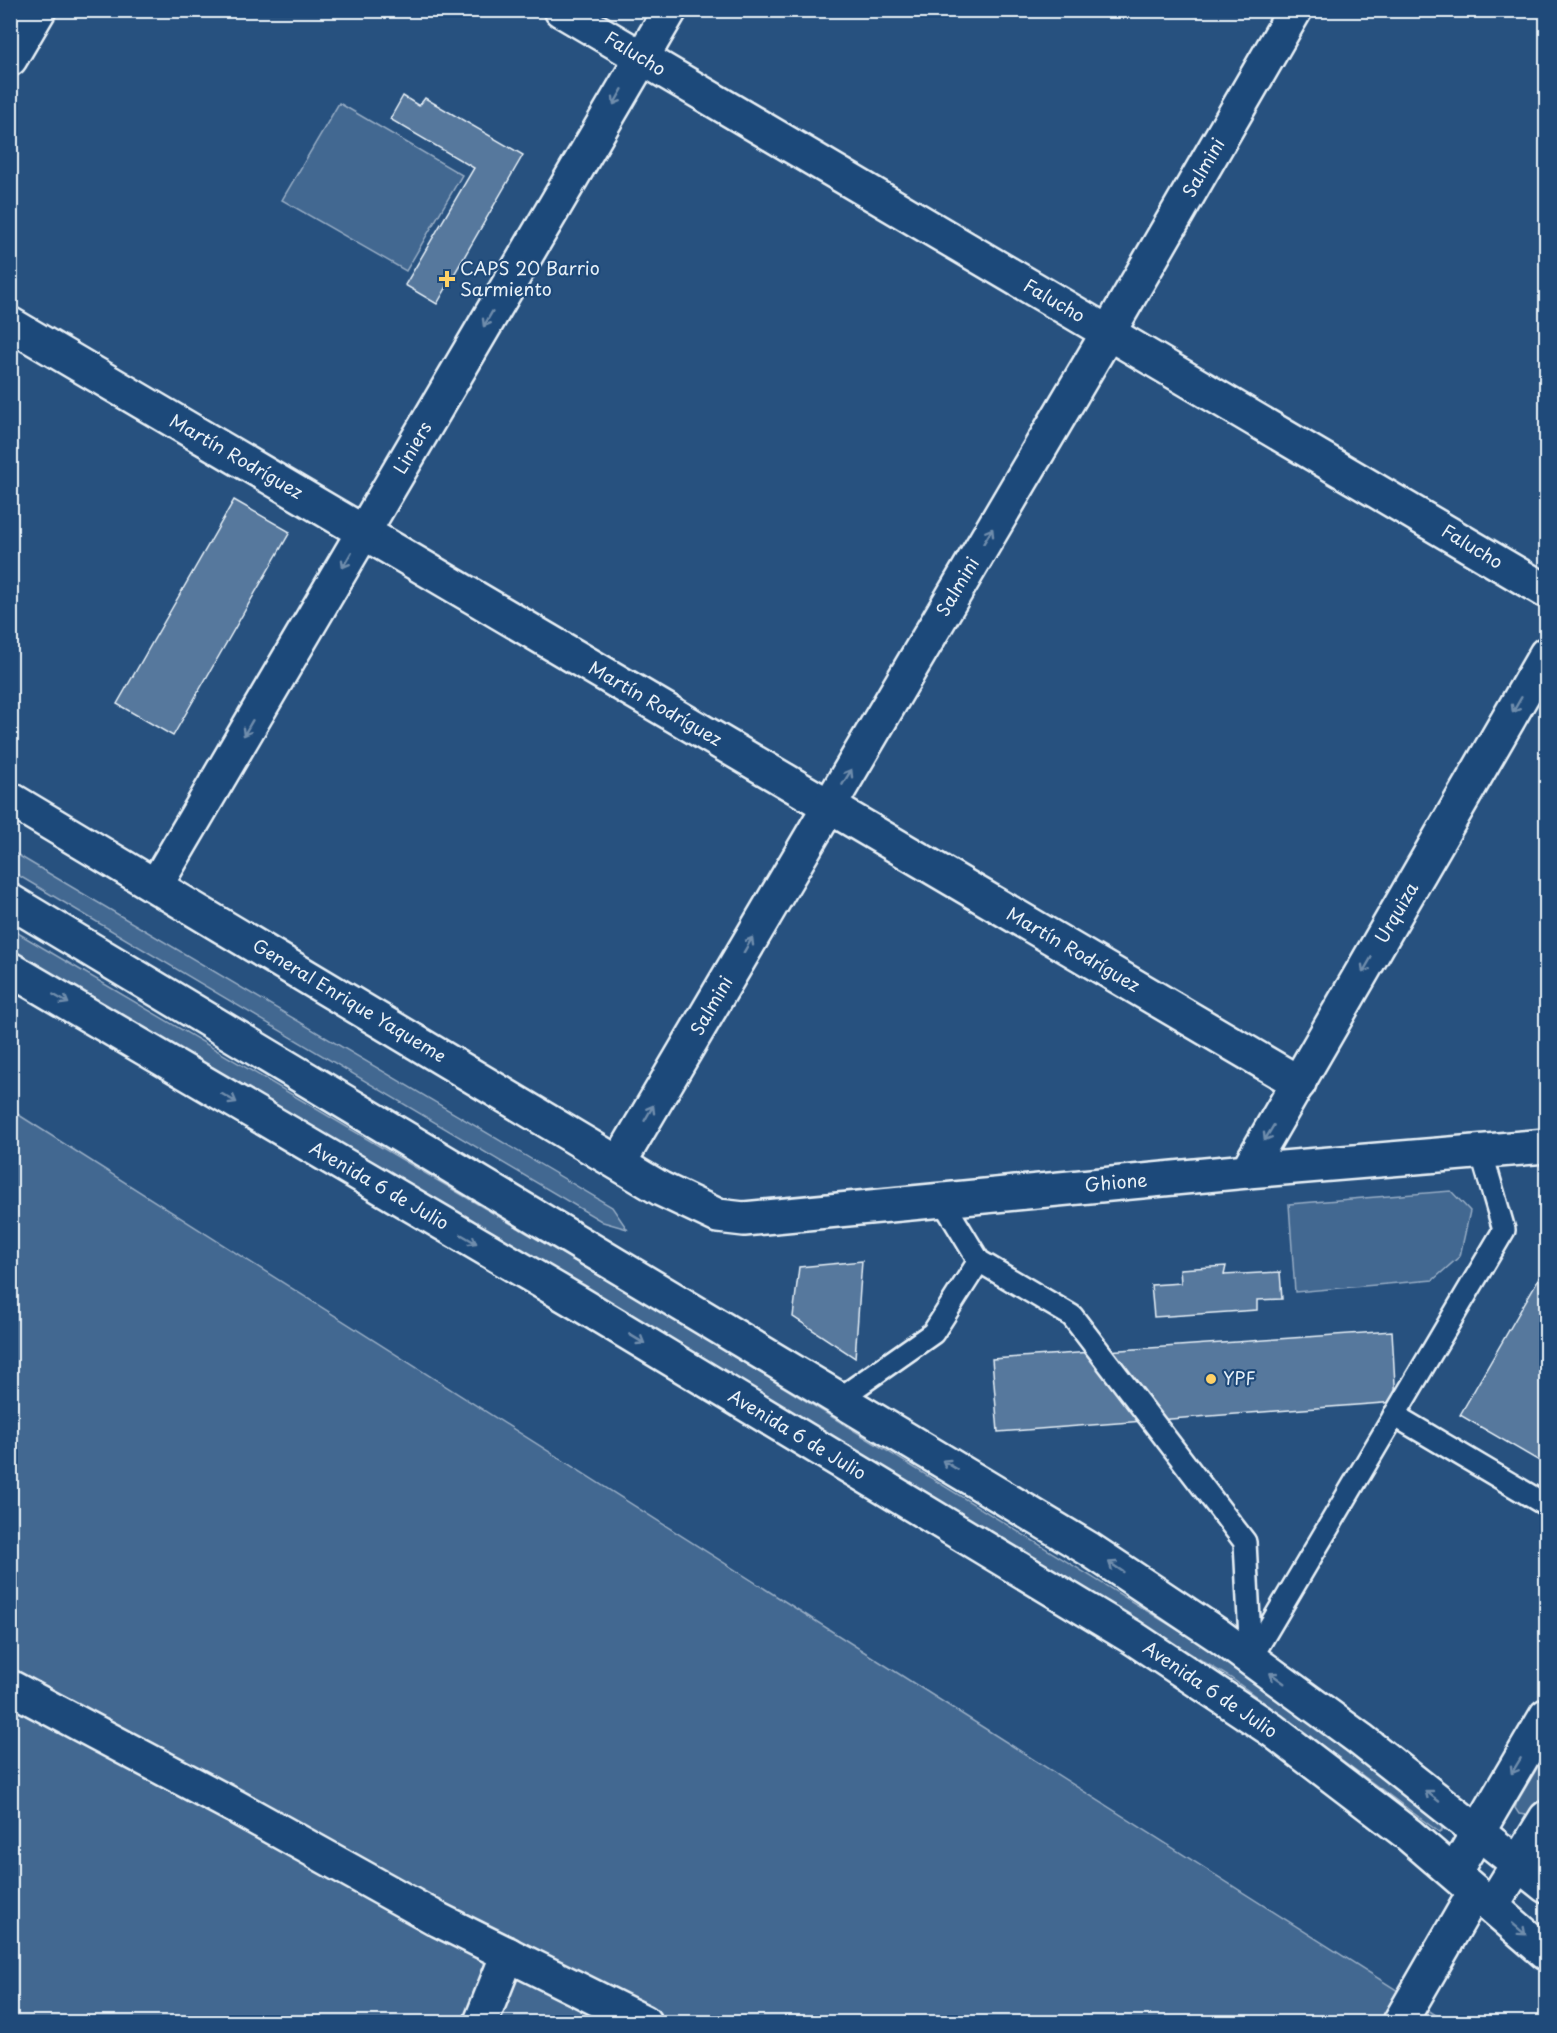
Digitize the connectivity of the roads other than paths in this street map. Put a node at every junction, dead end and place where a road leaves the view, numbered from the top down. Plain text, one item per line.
1 (39, 10) edge
2 (561, 10) edge
3 (670, 10) edge
4 (1295, 10) edge
5 (641, 58) junction
6 (10, 59) edge
7 (10, 324) edge
8 (1108, 333) junction
9 (363, 532) junction
10 (1546, 591) edge
11 (1546, 654) edge
12 (10, 799) edge
13 (829, 806) junction
14 (156, 885) junction
15 (10, 901) edge
16 (10, 969) edge
17 (1299, 1083) junction
18 (1546, 1146) edge
19 (1480, 1151) junction
20 (619, 1163) junction
21 (1247, 1171) junction
22 (942, 1200) junction
23 (688, 1202) joint
24 (979, 1261) junction
25 (839, 1399) junction
26 (1394, 1415) junction
27 (1546, 1504) edge
28 (1251, 1658) junction
29 (10, 1687) edge
30 (1546, 1716) edge
31 (1546, 1818) edge
32 (1478, 1832) junction
33 (1518, 1864) junction
34 (1546, 1886) edge
35 (1474, 1890) junction
36 (1546, 1953) edge
37 (508, 1954) junction
38 (481, 2022) edge
39 (644, 2022) edge
40 (1400, 2022) edge

1 - 6 street
2 - 5 street, Falucho
3 - 5 street, Liniers
4 - 8 street, Salmini
5 - 8 street, Falucho
5 -> 9 street, Liniers
7 - 9 street, Martín Rodríguez
8 - 10 street, Falucho
13 -> 8 street, Salmini
9 - 13 street, Martín Rodríguez
9 -> 14 street, Liniers
11 -> 17 street, Urquiza
12 - 14 street, General Enrique Yaqueme
13 - 17 street, Martín Rodríguez
20 -> 13 street, Salmini
14 - 20 street, General Enrique Yaqueme
15 - 25 street
16 -> 35 street, Avenida 6 de Julio
17 -> 21 street, Urquiza
18 - 19 street, Ghione
19 - 21 street, Ghione
19 - 26 lane
20 - 23 street, General Enrique Yaqueme
21 - 22 street, Ghione
22 - 23 street, Ghione
22 - 24 lane
24 - 25 lane
24 - 28 lane
28 -> 25 street
26 - 27 lane
26 - 28 lane
32 -> 28 street
29 - 37 street
30 -> 32 street
31 - 33 street
32 - 33 street
32 - 35 street
33 - 34 street
33 - 35 street
35 -> 36 street, Avenida 6 de Julio
35 - 40 street
37 - 38 street
37 - 39 street

